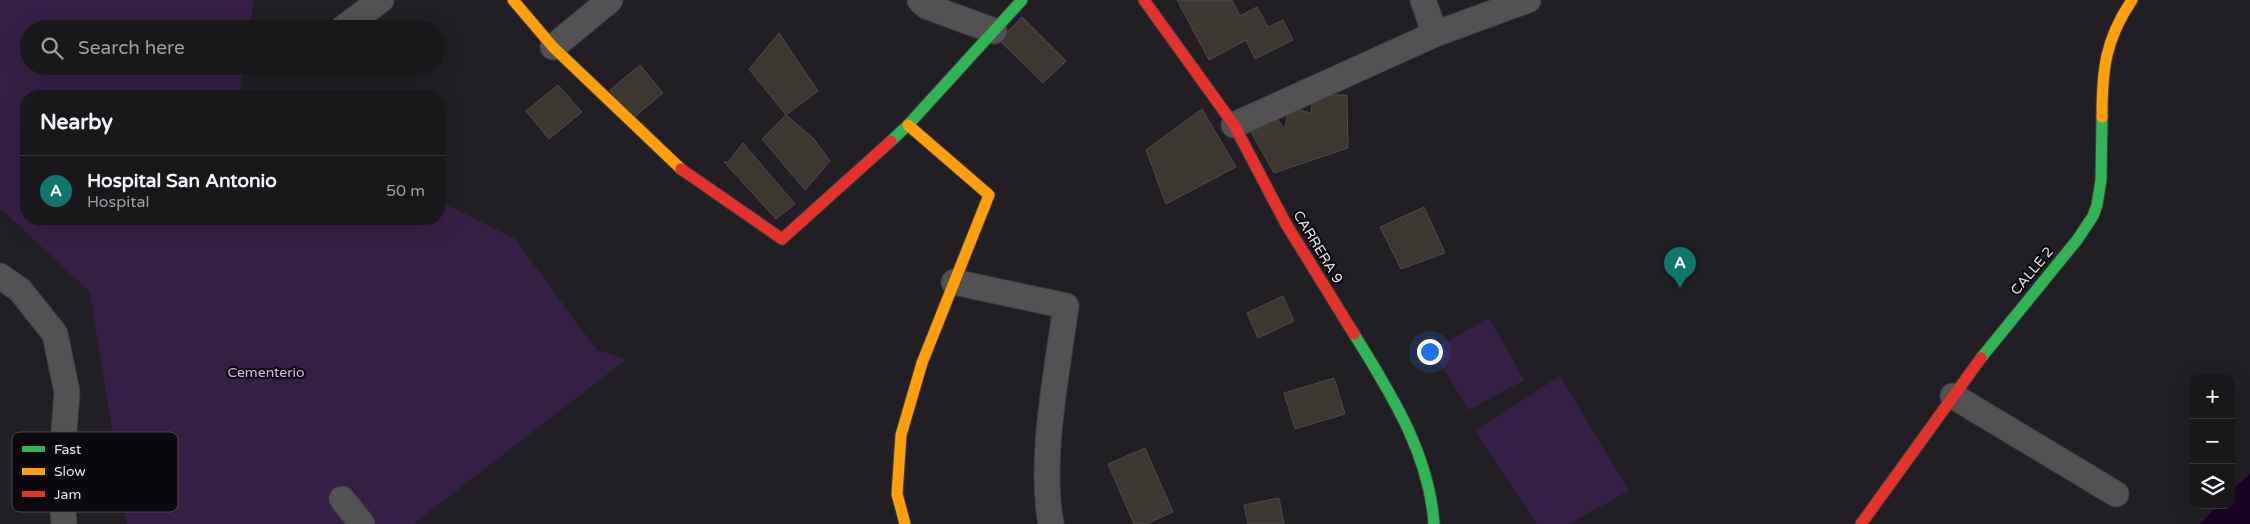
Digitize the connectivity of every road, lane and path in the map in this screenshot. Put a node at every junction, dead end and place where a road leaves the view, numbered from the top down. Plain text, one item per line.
1 (381, 0) edge
2 (513, 0) edge
3 (610, 0) edge
4 (920, 0) edge
5 (1022, 0) edge
6 (1144, 0) edge
7 (1422, 0) edge
8 (1528, 0) edge
9 (2132, 0) edge
10 (354, 20) edge
11 (994, 31) junction
12 (1435, 34) junction
13 (553, 47) junction
14 (1234, 124) junction
15 (908, 125) junction
16 (0, 276) edge
17 (954, 282) junction
18 (1953, 396) junction
19 (64, 432) edge
20 (2116, 494) dead end
21 (342, 499) dead end
22 (362, 524) edge
23 (905, 524) edge
24 (1051, 524) edge
25 (1434, 524) edge
26 (1861, 524) edge

1 - 10 street
2 - 13 street
3 - 13 street
4 - 11 street
5 - 11 street
6 - 14 street, CARRERA 9
7 - 12 street
8 - 12 street
9 - 18 street, CALLE 2
11 - 15 street
12 - 14 street
13 - 15 street
14 - 25 street, CARRERA 9
15 - 17 street
16 - 19 street
17 - 23 street
17 - 24 street
18 - 20 street
18 - 26 street, CALLE 2
21 - 22 street

